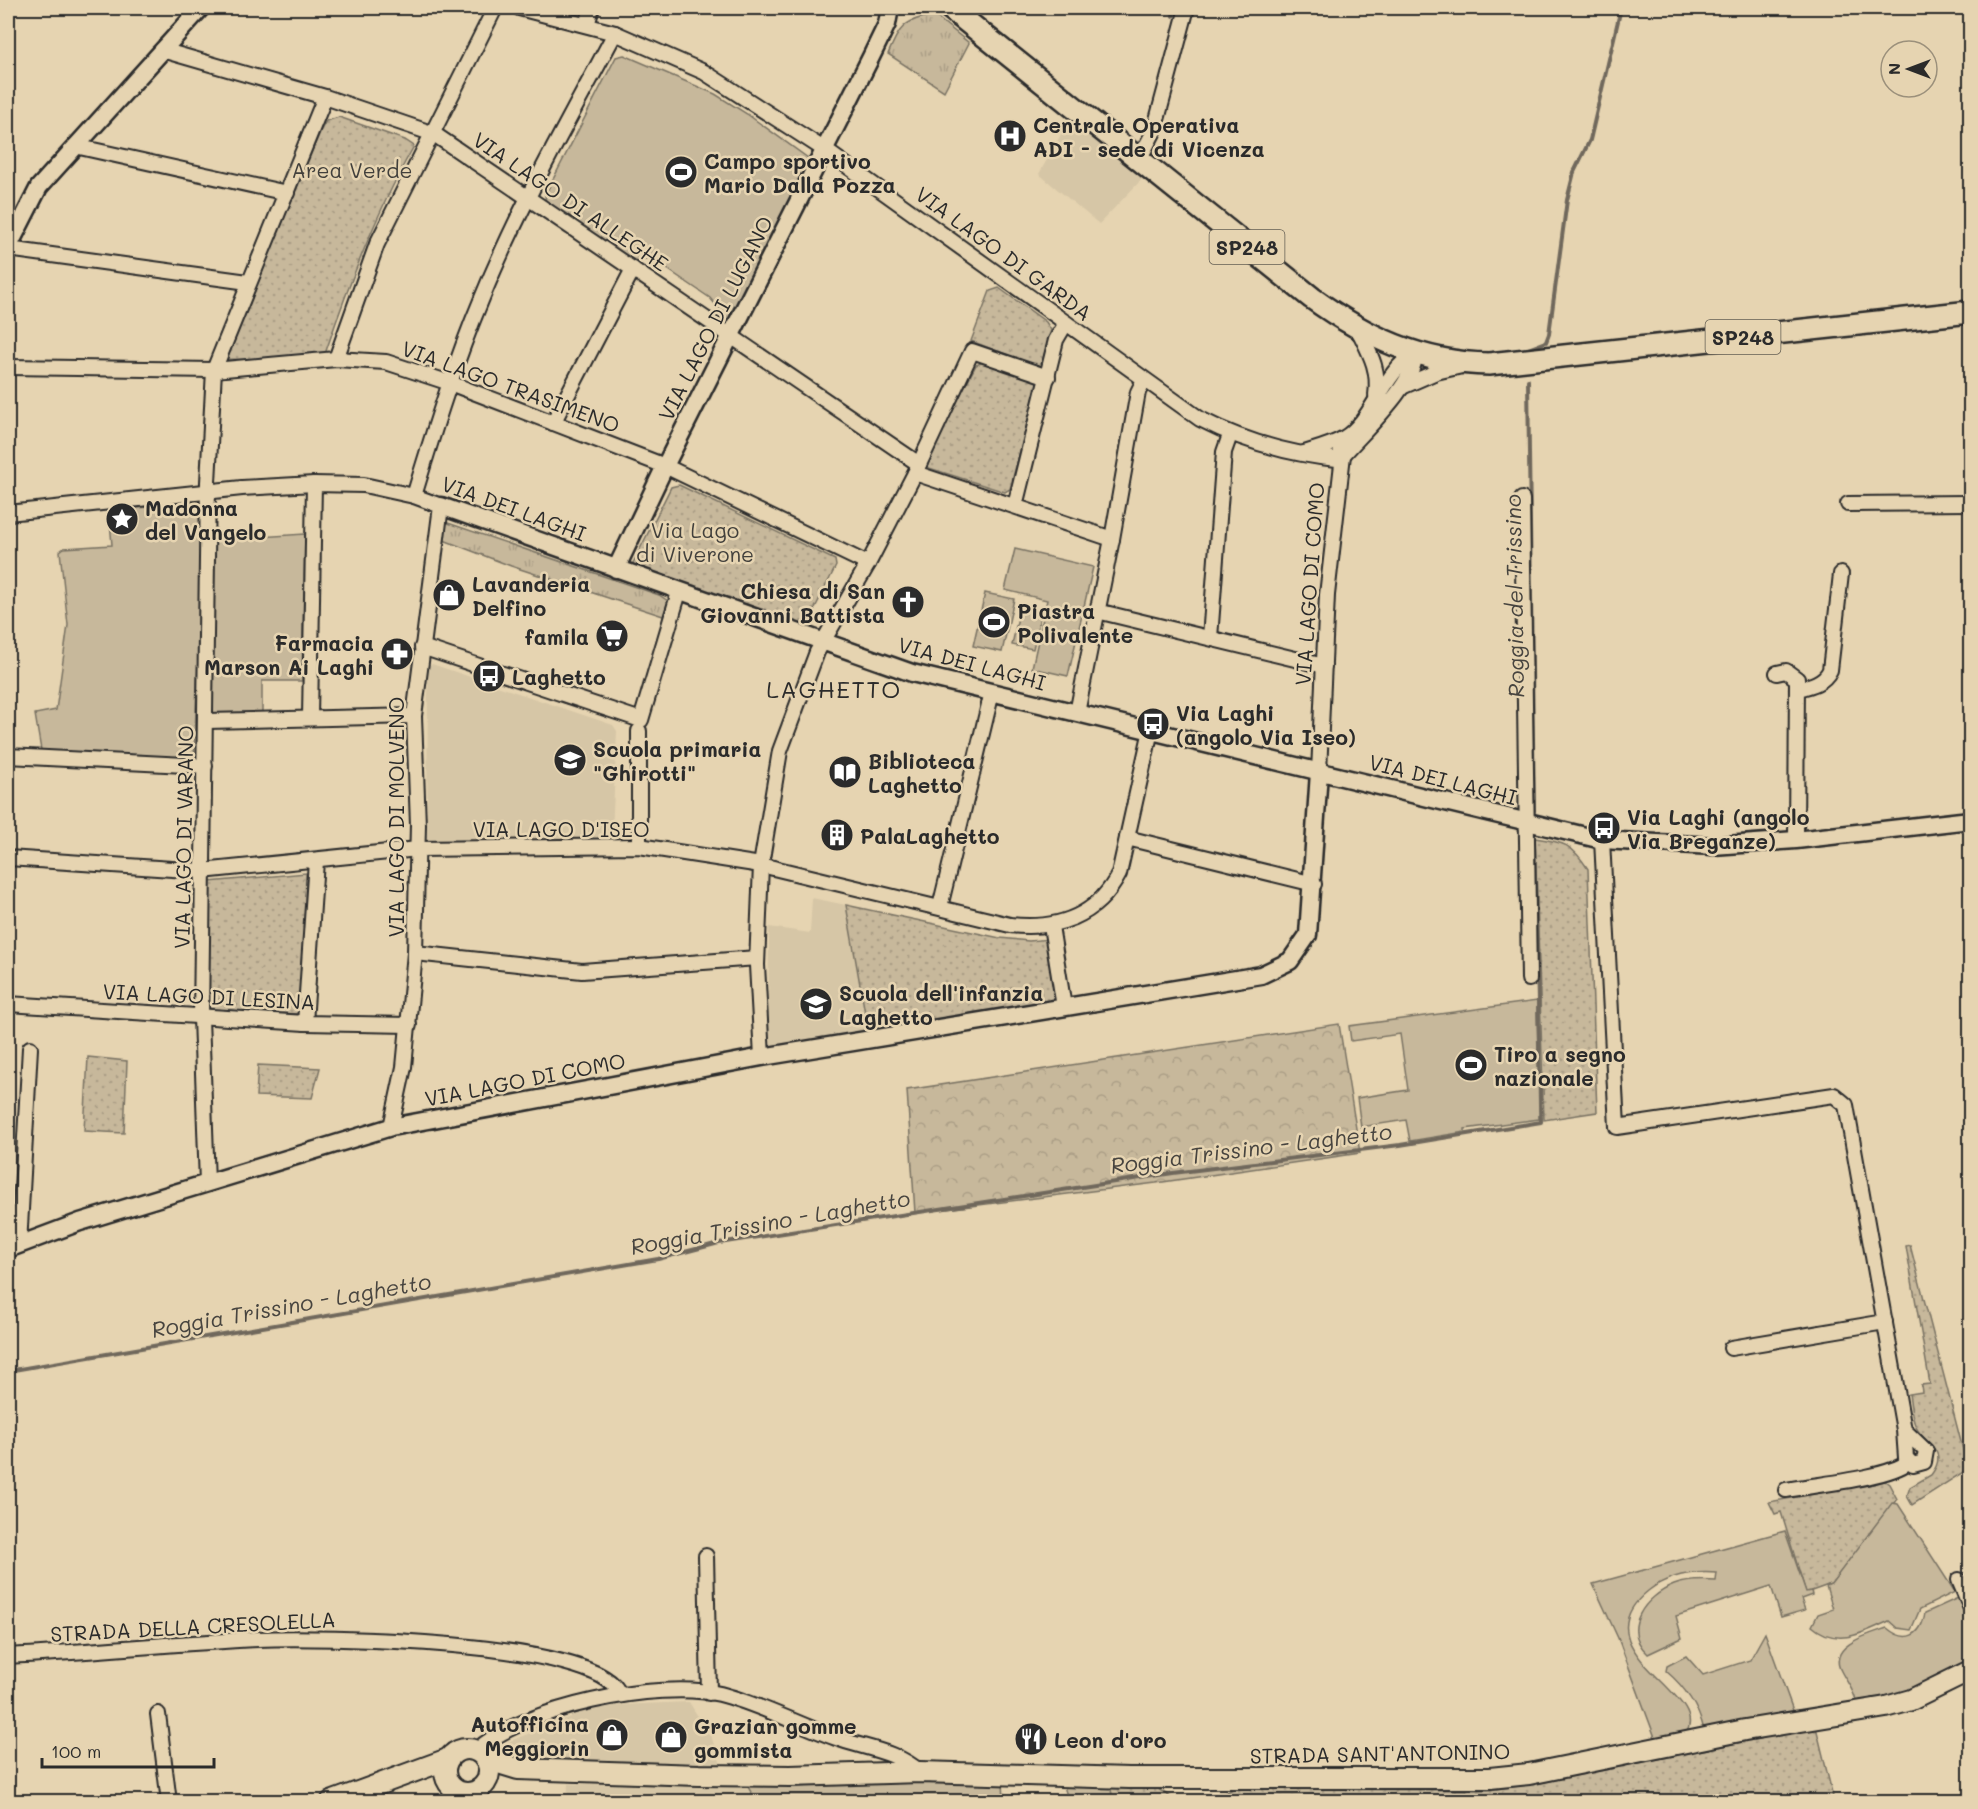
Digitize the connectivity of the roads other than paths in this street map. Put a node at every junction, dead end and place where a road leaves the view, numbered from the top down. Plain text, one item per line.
1 (201, 8) edge
2 (495, 8) edge
3 (519, 8) edge
4 (592, 8) edge
5 (904, 8) edge
6 (950, 8) edge
7 (1187, 8) edge
8 (888, 16) edge
9 (587, 25) junction
10 (615, 33) junction
11 (162, 50) junction
12 (325, 97) junction
13 (434, 134) junction
14 (75, 146) junction
15 (825, 150) junction
16 (1138, 160) junction
17 (287, 193) junction
18 (529, 198) junction
19 (8, 248) edge
20 (633, 268) junction
21 (248, 282) junction
22 (1971, 312) edge
23 (1066, 323) junction
24 (1358, 329) junction
25 (732, 335) junction
26 (1415, 353) junction
27 (336, 359) junction
28 (1472, 363) junction
29 (8, 367) edge
30 (214, 370) junction
31 (1048, 377) junction
32 (1144, 380) junction
33 (450, 383) junction
34 (1404, 386) junction
35 (1376, 397) junction
36 (553, 423) junction
37 (1230, 435) junction
38 (1335, 442) junction
39 (1304, 453) junction
40 (1343, 455) junction
41 (665, 466) junction
42 (917, 468) junction
43 (314, 484) junction
44 (208, 492) junction
45 (414, 496) junction
46 (1522, 499) dead end
47 (1971, 503) edge
48 (1848, 504) dead end
49 (441, 506) junction
50 (1015, 506) junction
51 (8, 513) edge
52 (1112, 539) junction
53 (868, 564) junction
54 (616, 569) junction
55 (1841, 574) dead end
56 (679, 592) junction
57 (1097, 611) junction
58 (1210, 638) junction
59 (822, 642) junction
60 (422, 647) junction
61 (1324, 666) junction
62 (1777, 674) dead end
63 (1797, 689) junction
64 (992, 692) junction
65 (1077, 713) junction
66 (414, 716) junction
67 (310, 718) junction
68 (207, 721) junction
69 (640, 726) junction
70 (1151, 730) junction
71 (8, 756) edge
72 (205, 766) junction
73 (1319, 772) junction
74 (1971, 820) edge
75 (1526, 823) junction
76 (1127, 838) junction
77 (1602, 840) junction
78 (1796, 840) junction
79 (639, 846) junction
80 (418, 849) junction
81 (8, 858) edge
82 (316, 861) junction
83 (761, 865) junction
84 (202, 871) junction
85 (1314, 884) junction
86 (940, 908) junction
87 (1051, 926) junction
88 (415, 953) junction
89 (757, 958) junction
90 (1528, 979) dead end
91 (8, 1000) edge
92 (1064, 1007) junction
93 (201, 1018) junction
94 (305, 1023) junction
95 (409, 1025) junction
96 (30, 1048) dead end
97 (762, 1057) junction
98 (391, 1127) junction
99 (207, 1183) junction
100 (13, 1247) edge
101 (1885, 1322) junction
102 (1731, 1348) dead end
103 (1904, 1430) junction
104 (1908, 1462) junction
105 (1786, 1490) dead end
106 (706, 1556) dead end
107 (1959, 1580) dead end
108 (1971, 1606) edge
109 (8, 1656) edge
110 (1971, 1671) edge
111 (619, 1694) junction
112 (709, 1694) junction
113 (158, 1714) dead end
114 (481, 1755) junction
115 (448, 1759) junction
116 (518, 1769) junction
117 (920, 1772) junction
118 (405, 1775) junction
119 (450, 1785) junction
120 (483, 1785) junction
121 (169, 1802) edge
122 (331, 1802) edge

1 - 11 street
2 - 13 street
3 - 9 street, VIA LAGO DI GARDA
4 - 9 street
5 - 8 street, VIA LAGO DI LUGANO
6 - 16 main road, SP248
7 - 16 street
8 - 15 street, VIA LAGO DI LUGANO
9 - 10 street, VIA LAGO DI GARDA
10 - 15 street, VIA LAGO DI GARDA
10 - 18 street
11 - 12 street, VIA LAGO DI ALLEGHE
11 - 14 street
12 - 13 street, VIA LAGO DI ALLEGHE
12 - 17 street, VIA LAGO DI VARANO
13 - 18 street, VIA LAGO DI ALLEGHE
13 - 27 street
14 - 17 street
14 - 19 street
15 - 23 street, VIA LAGO DI GARDA
15 - 25 street, VIA LAGO DI LUGANO
16 - 24 main road, SP248
17 - 21 street, VIA LAGO DI VARANO
18 - 20 street, VIA LAGO DI ALLEGHE
18 - 33 street
19 - 21 street
20 - 25 street, VIA LAGO DI ALLEGHE
20 - 36 street
21 - 30 street, VIA LAGO DI VARANO
22 - 28 main road, SP248
23 - 31 street
23 - 32 street, VIA LAGO DI GARDA
24 - 26 main road, SP248
24 - 35 street
25 - 41 street, VIA LAGO DI LUGANO
25 - 42 street, VIA LAGO DI ALLEGHE
26 - 28 main road, SP248
26 - 34 street
26 - 35 street, VIA LAGO DI GARDA
27 - 30 street, VIA LAGO TRASIMENO
27 - 33 street, VIA LAGO TRASIMENO
28 - 34 street
29 - 30 street, VIA LAGO TRASIMENO
30 - 44 street, VIA LAGO DI VARANO
31 - 42 street
31 - 50 street
32 - 37 street, VIA LAGO DI GARDA
32 - 52 street
33 - 36 street, VIA LAGO TRASIMENO
33 - 45 street
34 - 40 street
35 - 38 street, VIA LAGO DI GARDA
36 - 41 street, VIA LAGO TRASIMENO
37 - 39 street, VIA LAGO DI GARDA
37 - 58 street
38 - 39 street, VIA LAGO DI GARDA
38 - 40 street, VIA LAGO DI COMO
39 - 40 street, VIA LAGO DI GARDA
40 - 61 street, VIA LAGO DI COMO
41 - 53 street, VIA LAGO TRASIMENO
41 - 54 street, VIA LAGO DI LUGANO
42 - 50 street, VIA LAGO DI ALLEGHE
42 - 53 street
43 - 44 street, VIA DEI LAGHI
43 - 45 street, VIA DEI LAGHI
43 - 67 street
44 - 51 street, VIA DEI LAGHI
44 - 68 street, VIA LAGO DI VARANO
45 - 49 street, VIA DEI LAGHI
46 - 75 street
47 - 48 street
49 - 54 street, VIA DEI LAGHI
49 - 60 street, VIA LAGO DI MOLVENO
50 - 52 street, VIA LAGO DI ALLEGHE
52 - 57 street
53 - 59 street
54 - 56 street, VIA DEI LAGHI
55 - 63 street
56 - 59 street, VIA DEI LAGHI
56 - 69 street
57 - 58 street
57 - 65 street
58 - 61 street
59 - 64 street, VIA DEI LAGHI
59 - 83 street
60 - 66 street, VIA LAGO DI MOLVENO
60 - 69 street
61 - 73 street, VIA LAGO DI COMO
62 - 63 street
63 - 78 street
64 - 65 street, VIA DEI LAGHI
64 - 86 street
65 - 70 street, VIA DEI LAGHI
66 - 67 street
66 - 80 street, VIA LAGO DI MOLVENO
67 - 68 street
68 - 72 street, VIA LAGO DI VARANO
69 - 79 street
70 - 73 street, VIA DEI LAGHI
70 - 76 street, VIA LAGO D'ISEO
71 - 72 street
72 - 84 street, VIA LAGO DI VARANO
73 - 75 street, VIA DEI LAGHI
73 - 85 street, VIA LAGO DI COMO
74 - 78 street, VIA DEI LAGHI
75 - 77 street, VIA DEI LAGHI
75 - 90 street
76 - 85 street
76 - 87 street, VIA LAGO D'ISEO
77 - 78 street, VIA DEI LAGHI
77 - 101 street
79 - 80 street, VIA LAGO D'ISEO
79 - 83 street, VIA LAGO D'ISEO
80 - 82 street, VIA LAGO D'ISEO
80 - 88 street, VIA LAGO DI MOLVENO
81 - 84 street, VIA LAGO D'ISEO
82 - 84 street, VIA LAGO D'ISEO
82 - 94 street
83 - 86 street, VIA LAGO D'ISEO
83 - 89 street
84 - 93 street, VIA LAGO DI VARANO
85 - 92 street, VIA LAGO DI COMO
86 - 87 street, VIA LAGO D'ISEO
87 - 92 street
88 - 89 street
88 - 95 street, VIA LAGO DI MOLVENO
89 - 97 street
91 - 93 street, VIA LAGO DI LESINA
92 - 97 street, VIA LAGO DI COMO
93 - 94 street, VIA LAGO DI LESINA
93 - 99 street, VIA LAGO DI VARANO
94 - 95 street, VIA LAGO DI LESINA
95 - 98 street, VIA LAGO DI MOLVENO
96 - 100 street
97 - 98 street, VIA LAGO DI COMO
98 - 99 street, VIA LAGO DI COMO
99 - 100 street, VIA LAGO DI COMO
101 - 102 street
101 - 103 street
103 - 104 street
103 - 104 street
104 - 105 street
106 - 112 street
107 - 108 street
109 - 111 street, STRADA DELLA CRESOLELLA
110 - 117 main road, STRADA SANT'ANTONINO
111 - 112 street, STRADA SANT'ANTONINO
111 - 114 street, STRADA SANT'ANTONINO
112 - 117 street, STRADA SANT'ANTONINO
113 - 121 street
114 - 115 main road, STRADA SANT'ANTONINO
114 - 116 main road, STRADA SANT'ANTONINO
114 - 120 main road
115 - 118 main road, STRADA SANT'ANTONINO
115 - 119 main road
116 - 117 main road, STRADA SANT'ANTONINO
116 - 120 main road, STRADA SANT'ANTONINO
118 - 119 main road, STRADA SANT'ANTONINO
118 - 122 main road, STRADA SANT'ANTONINO
119 - 120 main road, STRADA SANT'ANTONINO

